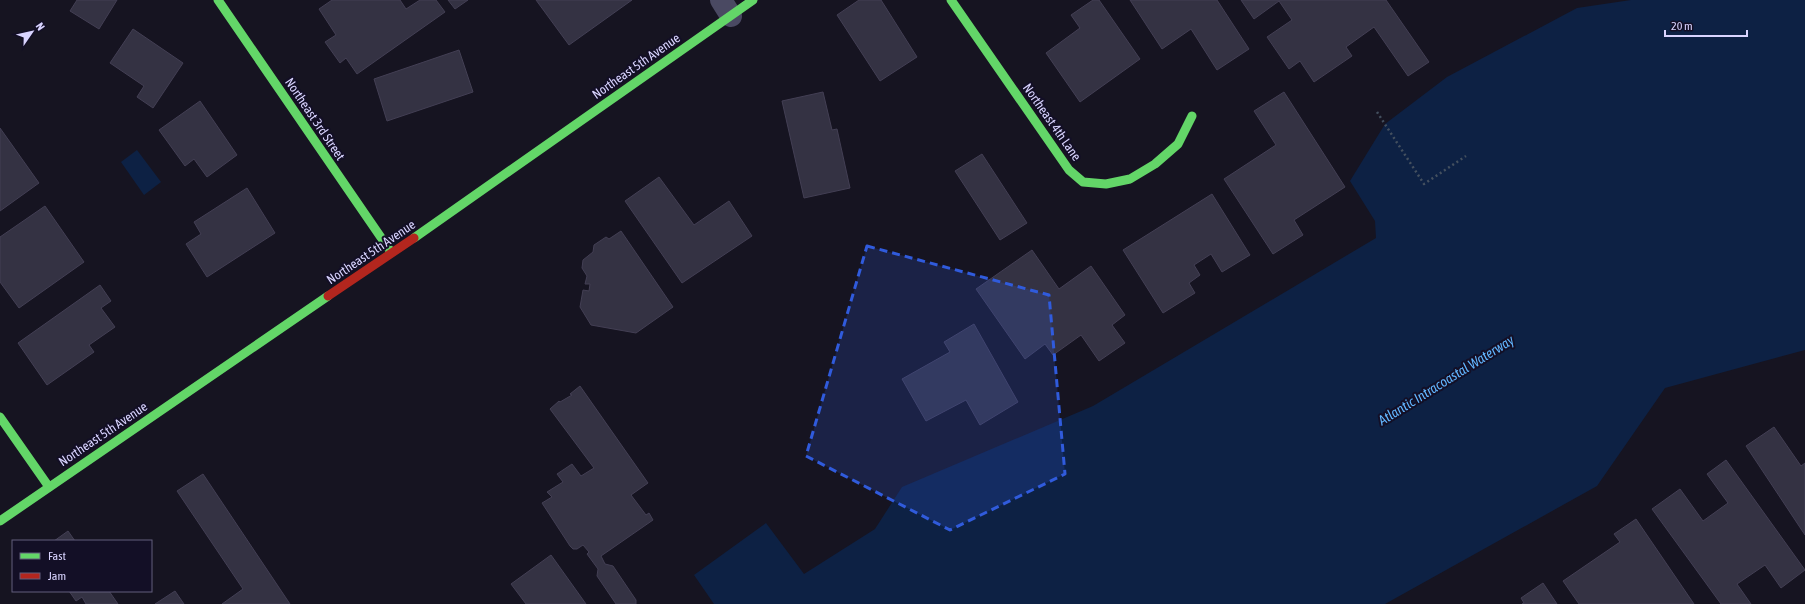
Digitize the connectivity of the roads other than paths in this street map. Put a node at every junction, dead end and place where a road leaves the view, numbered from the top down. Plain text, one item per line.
1 (218, 0) edge
2 (753, 0) edge
3 (951, 0) edge
4 (726, 8) edge
5 (1192, 116) dead end
6 (391, 252) junction
7 (0, 417) edge
8 (49, 487) junction
9 (0, 521) edge

1 - 6 street, Northeast 3rd Street
2 - 4 street, Northeast 5th Avenue
3 - 5 street, Northeast 4th Lane
4 - 6 street, Northeast 5th Avenue
6 - 8 street, Northeast 5th Avenue
7 - 8 street
8 - 9 street, Northeast 5th Avenue

